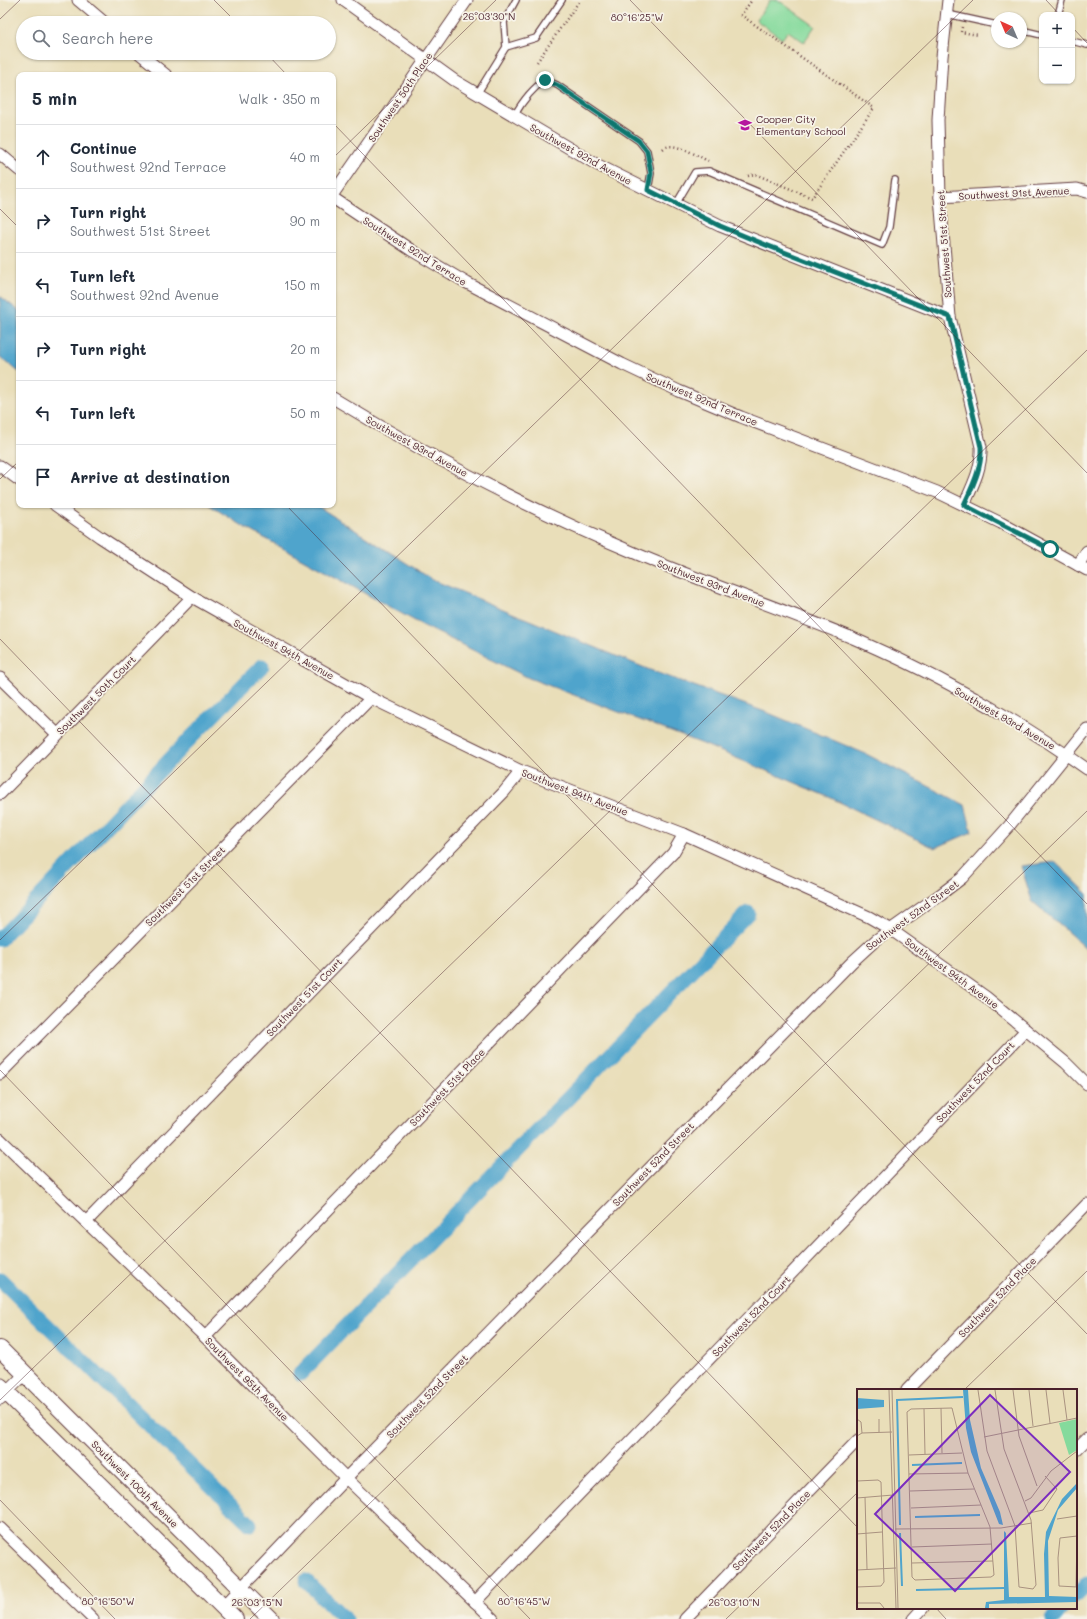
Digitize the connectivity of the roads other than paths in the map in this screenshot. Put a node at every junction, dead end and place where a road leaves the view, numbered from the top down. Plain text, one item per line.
1 (78, 0) edge
2 (343, 0) edge
3 (467, 0) edge
4 (516, 0) edge
5 (562, 0) edge
6 (948, 0) edge
7 (1062, 0) edge
8 (1059, 12) edge
9 (947, 14) junction
10 (97, 16) edge
11 (991, 24) edge
12 (1027, 31) edge
13 (1039, 34) edge
14 (1075, 42) edge
15 (1087, 45) edge
16 (506, 47) junction
17 (148, 60) edge
18 (424, 60) junction
19 (162, 72) edge
20 (477, 94) junction
21 (514, 116) junction
22 (0, 154) edge
23 (16, 167) edge
24 (895, 180) dead end
25 (336, 190) edge
26 (648, 190) junction
27 (1087, 192) edge
28 (940, 197) junction
29 (336, 200) edge
30 (676, 204) junction
31 (950, 317) junction
32 (336, 400) edge
33 (0, 466) edge
34 (16, 478) edge
35 (964, 505) junction
36 (59, 508) edge
37 (1087, 551) edge
38 (1083, 567) edge
39 (192, 597) junction
40 (0, 678) edge
41 (370, 698) junction
42 (1087, 729) edge
43 (57, 734) junction
44 (1067, 755) junction
45 (1087, 769) edge
46 (521, 771) junction
47 (0, 794) edge
48 (684, 834) junction
49 (890, 929) junction
50 (1026, 1030) junction
51 (0, 1074) edge
52 (1087, 1084) edge
53 (0, 1139) edge
54 (1087, 1204) edge
55 (86, 1222) junction
56 (205, 1338) junction
57 (2, 1356) edge
58 (25, 1374) junction
59 (908, 1389) edge
60 (2, 1392) edge
61 (1087, 1439) edge
62 (857, 1441) edge
63 (1077, 1449) edge
64 (346, 1478) junction
65 (0, 1528) edge
66 (240, 1590) junction
67 (475, 1602) junction
68 (223, 1607) junction
69 (922, 1609) edge
70 (93, 1619) edge
71 (235, 1619) edge
72 (271, 1619) edge
73 (493, 1619) edge
74 (685, 1619) edge
75 (913, 1619) edge

1 - 10 street
2 - 18 street, Southwest 92nd Avenue
3 - 18 street, Southwest 50th Place
4 - 16 lane
5 - 16 lane
6 - 9 street, Southwest 51st Street
7 - 8 lane
9 - 11 lane
9 - 28 street, Southwest 51st Street
12 - 13 lane
14 - 15 lane
16 - 20 lane
17 - 19 street
18 - 20 street, Southwest 92nd Avenue
18 - 25 street, Southwest 50th Place
20 - 21 street, Southwest 92nd Avenue
21 - 26 street, Southwest 92nd Avenue
21 - 26 lane
22 - 23 street
24 - 30 lane
26 - 30 street, Southwest 92nd Avenue
27 - 28 street, Southwest 91st Avenue
28 - 31 street, Southwest 51st Street
29 - 35 street, Southwest 92nd Terrace
30 - 31 street, Southwest 92nd Avenue
31 - 35 street, Southwest 51st Street
32 - 44 street, Southwest 93rd Avenue
33 - 34 street
35 - 38 street, Southwest 92nd Terrace
36 - 39 street, Southwest 94th Avenue
37 - 38 street
39 - 41 street, Southwest 94th Avenue
39 - 43 street, Southwest 50th Court
40 - 43 street
41 - 46 street, Southwest 94th Avenue
41 - 51 street, Southwest 51st Street
42 - 44 street, Southwest 52nd Street
43 - 47 street, Southwest 50th Court
44 - 45 street, Southwest 93rd Avenue
44 - 49 street, Southwest 52nd Street
46 - 48 street, Southwest 94th Avenue
46 - 55 street, Southwest 51st Court
48 - 49 street, Southwest 94th Avenue
48 - 56 street, Southwest 51st Place
49 - 50 street, Southwest 94th Avenue
49 - 64 street, Southwest 52nd Street
50 - 52 street, Southwest 94th Avenue
50 - 67 street, Southwest 52nd Court
53 - 55 street, Southwest 95th Avenue
54 - 59 street, Southwest 52nd Place
55 - 56 street, Southwest 95th Avenue
56 - 64 street, Southwest 95th Avenue
57 - 58 main road, Southwest 100th Avenue
58 - 60 street
58 - 66 main road, Southwest 100th Avenue
60 - 68 main road
61 - 63 street
62 - 74 street, Southwest 52nd Place
64 - 66 street, Southwest 52nd Street
64 - 67 street, Southwest 95th Avenue
65 - 70 street
66 - 68 street, Southwest 52nd Street
66 - 72 main road, Southwest 100th Avenue
67 - 73 street, Southwest 95th Avenue
68 - 71 main road
69 - 75 street

